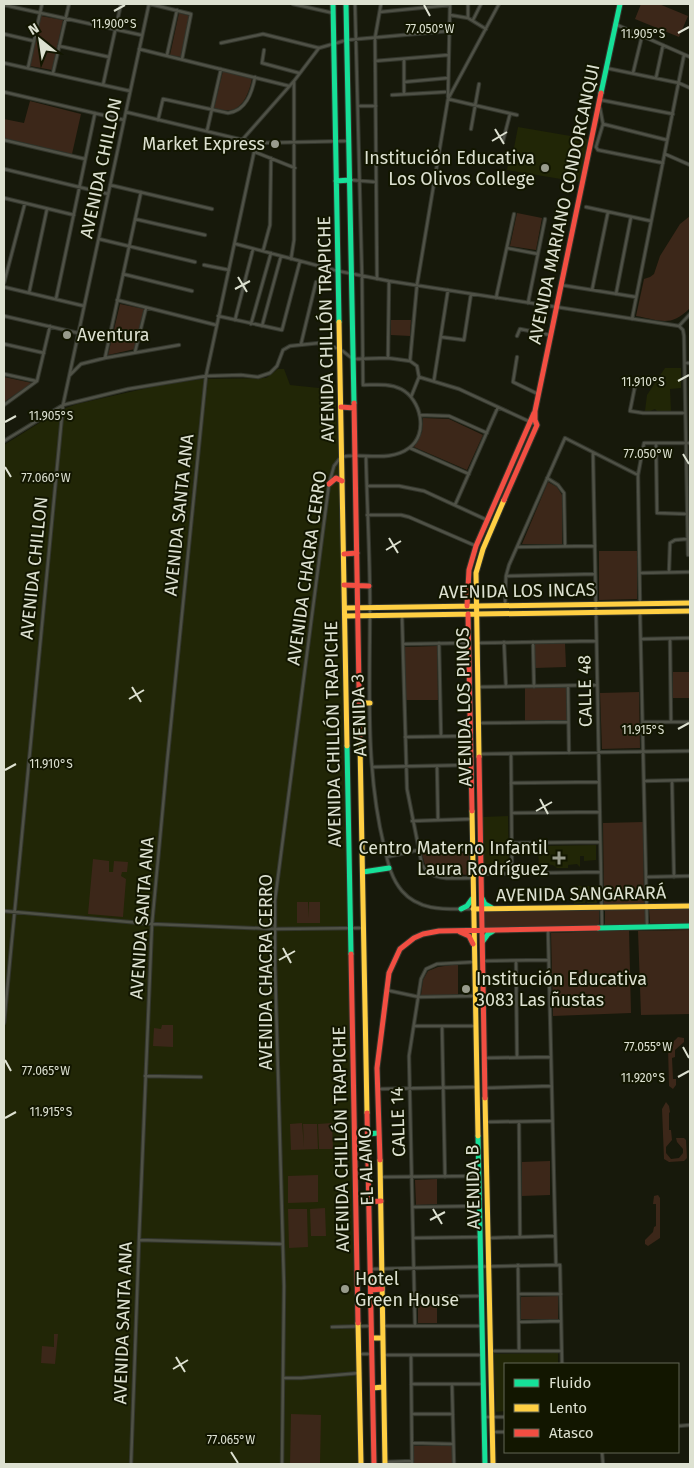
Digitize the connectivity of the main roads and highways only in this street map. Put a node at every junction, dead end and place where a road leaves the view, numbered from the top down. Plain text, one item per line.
1 (333, 4) edge
2 (346, 4) edge
3 (620, 4) edge
4 (336, 180) junction
5 (350, 180) junction
6 (341, 407) junction
7 (354, 408) junction
8 (535, 410) junction
9 (530, 422) joint
10 (537, 426) joint
11 (342, 481) junction
12 (329, 484) road end
13 (357, 553) junction
14 (344, 554) junction
15 (357, 584) junction
16 (344, 585) junction
17 (369, 586) road end
18 (690, 603) edge
19 (619, 604) junction
20 (467, 606) junction
21 (476, 606) junction
22 (358, 607) junction
23 (345, 608) junction
24 (690, 610) edge
25 (619, 612) junction
26 (468, 614) junction
27 (476, 614) junction
28 (345, 616) junction
29 (358, 616) junction
30 (468, 621) junction
31 (476, 621) junction
32 (370, 702) road end
33 (360, 703) junction
34 (348, 768) junction
35 (361, 768) junction
36 (472, 835) junction
37 (480, 835) junction
38 (349, 847) junction
39 (362, 847) junction
40 (389, 868) road end
41 (363, 872) junction
42 (350, 891) junction
43 (363, 891) junction
44 (473, 894) junction
45 (481, 894) junction
46 (690, 906) edge
47 (461, 909) road end
48 (481, 909) junction
49 (497, 909) junction
50 (473, 910) junction
51 (690, 926) edge
52 (474, 930) junction
53 (482, 930) junction
54 (498, 930) junction
55 (456, 931) junction
56 (482, 946) junction
57 (474, 948) junction
58 (483, 1010) junction
59 (475, 1011) junction
60 (353, 1018) junction
61 (366, 1018) junction
62 (353, 1047) junction
63 (366, 1047) junction
64 (378, 1133) junction
65 (368, 1134) junction
66 (355, 1159) junction
67 (368, 1159) junction
68 (381, 1201) junction
69 (369, 1202) junction
70 (357, 1220) junction
71 (369, 1220) junction
72 (480, 1220) junction
73 (488, 1220) junction
74 (357, 1257) junction
75 (370, 1257) junction
76 (382, 1289) junction
77 (371, 1290) junction
78 (372, 1338) junction
79 (382, 1338) junction
80 (383, 1387) junction
81 (373, 1388) junction
82 (385, 1463) edge
83 (361, 1464) edge
84 (374, 1464) edge
85 (485, 1464) edge
86 (493, 1464) edge

1 - 4 main road, AVENIDA CHILLÓN TRAPICHE
2 - 5 main road, AVENIDA CHILLÓN TRAPICHE
3 - 8 main road, AVENIDA MARIANO CONDORCANQUI
4 - 5 main road
4 - 6 main road, AVENIDA CHILLÓN TRAPICHE
5 - 7 main road, AVENIDA CHILLÓN TRAPICHE
6 - 7 main road
6 - 11 main road, AVENIDA CHILLÓN TRAPICHE
7 - 13 main road, AVENIDA CHILLÓN TRAPICHE
8 - 9 main road, AVENIDA MARIANO CONDORCANQUI
8 - 10 main road, AVENIDA MARIANO CONDORCANQUI
9 - 20 main road, AVENIDA LOS PINOS
10 - 21 main road, AVENIDA LOS PINOS
11 - 12 main road
11 - 14 main road, AVENIDA CHILLÓN TRAPICHE
13 - 14 main road
13 - 15 main road, AVENIDA CHILLÓN TRAPICHE
14 - 16 main road, AVENIDA CHILLÓN TRAPICHE
15 - 16 main road
15 - 17 main road
15 - 22 main road, AVENIDA CHILLÓN TRAPICHE
16 - 23 main road, AVENIDA CHILLÓN TRAPICHE
18 - 19 main road, AVENIDA LOS INCAS
19 - 21 main road, AVENIDA LOS INCAS
19 - 25 main road
20 - 21 main road, AVENIDA LOS INCAS
20 - 22 main road, AVENIDA LOS INCAS
21 - 27 main road, AVENIDA LOS PINOS
22 - 23 main road, AVENIDA LOS INCAS
22 - 29 main road, AVENIDA CHILLÓN TRAPICHE
23 - 28 main road, AVENIDA CHILLÓN TRAPICHE
24 - 25 main road, AVENIDA LOS INCAS
25 - 27 main road, AVENIDA LOS INCAS
26 - 27 main road, AVENIDA LOS INCAS
26 - 29 main road, AVENIDA LOS INCAS
26 - 30 main road, AVENIDA LOS PINOS
27 - 31 main road, AVENIDA LOS PINOS
28 - 29 main road, AVENIDA LOS INCAS
28 - 34 main road, AVENIDA CHILLÓN TRAPICHE
29 - 33 main road, AVENIDA CHILLÓN TRAPICHE
30 - 31 main road
30 - 36 main road, AVENIDA LOS PINOS
31 - 37 main road, AVENIDA LOS PINOS
32 - 33 main road
33 - 35 main road, AVENIDA CHILLÓN TRAPICHE
34 - 35 main road
34 - 38 main road, AVENIDA CHILLÓN TRAPICHE
35 - 39 main road, AVENIDA CHILLÓN TRAPICHE
36 - 37 main road
36 - 44 main road, AVENIDA LOS PINOS
37 - 45 main road, AVENIDA LOS PINOS
38 - 39 main road
38 - 42 main road, AVENIDA CHILLÓN TRAPICHE
39 - 41 main road, AVENIDA CHILLÓN TRAPICHE
40 - 41 main road
41 - 43 main road, AVENIDA CHILLÓN TRAPICHE
42 - 43 main road
42 - 60 main road, AVENIDA CHILLÓN TRAPICHE
43 - 61 main road, AVENIDA CHILLÓN TRAPICHE
44 - 47 main road
44 - 50 main road, AVENIDA LOS PINOS
45 - 48 main road, AVENIDA LOS PINOS
45 - 49 main road
46 - 49 main road, AVENIDA SANGARARÁ
48 - 49 main road, AVENIDA SANGARARÁ
48 - 50 main road, AVENIDA SANGARARÁ
48 - 53 main road, AVENIDA B
50 - 52 main road, AVENIDA B
51 - 54 main road, AVENIDA SANGARARÁ
52 - 53 main road, AVENIDA SANGARARÁ
52 - 55 main road, EL ALAMO
52 - 57 main road, AVENIDA B
53 - 54 main road, AVENIDA SANGARARÁ
53 - 56 main road, AVENIDA B
54 - 56 main road
55 - 57 main road
55 - 64 main road, EL ALAMO
56 - 58 main road, AVENIDA B
57 - 59 main road, AVENIDA B
58 - 59 main road
58 - 73 main road, AVENIDA B
59 - 72 main road, AVENIDA B
60 - 61 main road
60 - 62 main road, AVENIDA CHILLÓN TRAPICHE
61 - 63 main road, AVENIDA CHILLÓN TRAPICHE
62 - 63 main road
62 - 66 main road, AVENIDA CHILLÓN TRAPICHE
63 - 65 main road, AVENIDA CHILLÓN TRAPICHE
64 - 65 main road
64 - 68 main road, EL ALAMO
65 - 67 main road, AVENIDA CHILLÓN TRAPICHE
66 - 67 main road
66 - 70 main road, AVENIDA CHILLÓN TRAPICHE
67 - 69 main road, AVENIDA CHILLÓN TRAPICHE
68 - 69 main road
68 - 76 main road, EL ALAMO
69 - 71 main road, AVENIDA CHILLÓN TRAPICHE
70 - 71 main road
70 - 74 main road, AVENIDA CHILLÓN TRAPICHE
71 - 75 main road, AVENIDA CHILLÓN TRAPICHE
72 - 73 main road
72 - 85 main road, AVENIDA B
73 - 86 main road, AVENIDA B
74 - 75 main road
74 - 83 main road, AVENIDA CHILLÓN TRAPICHE
75 - 77 main road, AVENIDA CHILLÓN TRAPICHE
76 - 77 main road
76 - 79 main road, EL ALAMO
77 - 78 main road, AVENIDA CHILLÓN TRAPICHE
78 - 79 main road
78 - 81 main road, AVENIDA CHILLÓN TRAPICHE
79 - 80 main road, EL ALAMO
80 - 81 main road
80 - 82 main road, EL ALAMO
81 - 84 main road, AVENIDA CHILLÓN TRAPICHE

